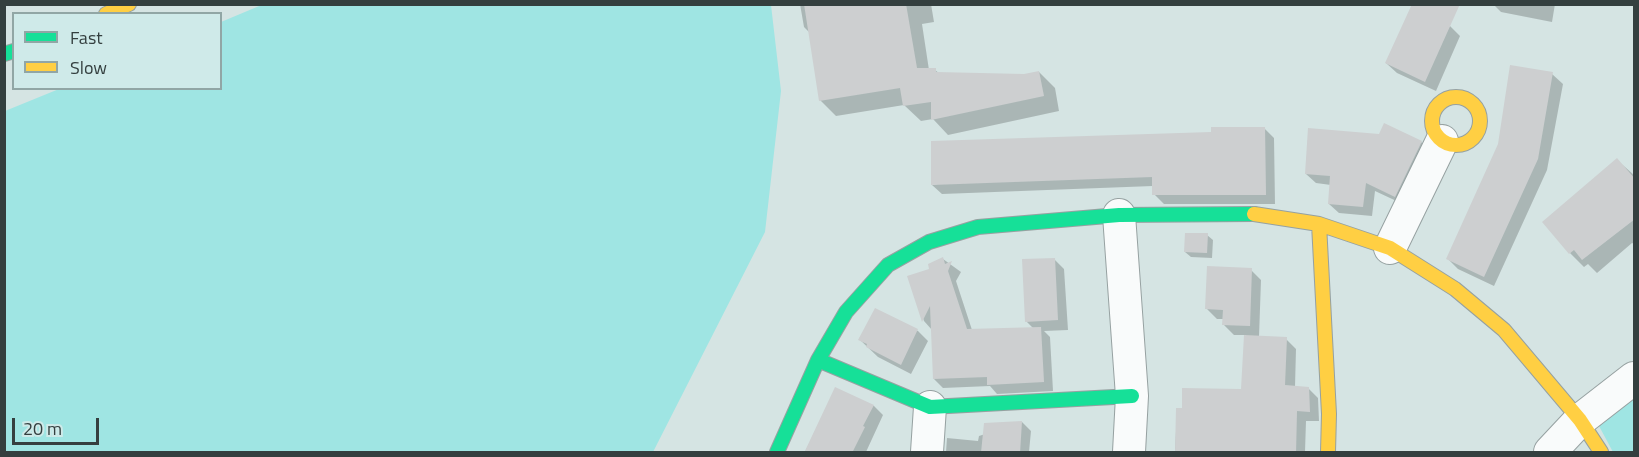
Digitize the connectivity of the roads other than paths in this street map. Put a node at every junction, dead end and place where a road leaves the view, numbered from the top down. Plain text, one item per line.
1 (129, 4) edge
2 (111, 12) edge
3 (1442, 141) dead end
4 (1119, 215) junction
5 (1319, 224) junction
6 (1390, 248) junction
7 (818, 360) junction
8 (1635, 378) edge
9 (1132, 396) junction
10 (930, 407) junction
11 (1580, 420) junction
12 (777, 453) edge
13 (927, 453) edge
14 (1129, 453) edge
15 (1328, 453) edge
16 (1550, 453) edge
17 (1601, 453) edge

1 - 2 street
3 - 6 street
4 - 5 street
4 - 7 street
4 - 9 street
5 - 6 street
5 - 15 street
6 - 11 street
7 - 10 street
7 - 12 street
8 - 11 street
9 - 10 street
9 - 14 street
10 - 13 street
11 - 16 street
11 - 17 street

